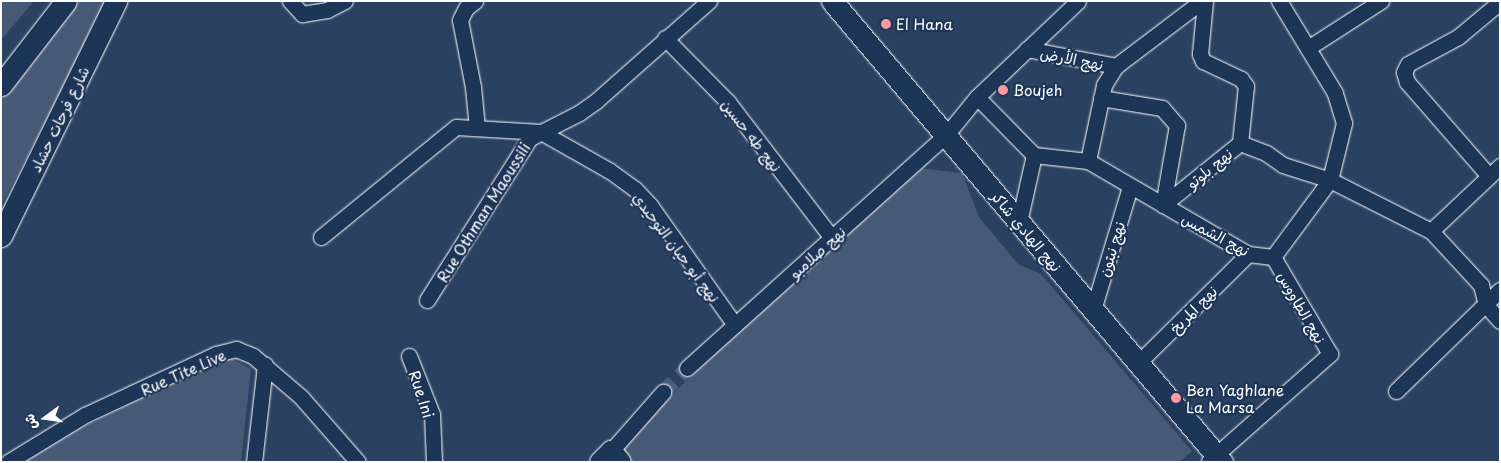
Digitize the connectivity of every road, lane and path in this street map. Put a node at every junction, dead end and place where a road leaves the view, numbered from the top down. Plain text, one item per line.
1 (66, 1) edge
2 (116, 1) edge
3 (290, 1) edge
4 (345, 1) edge
5 (475, 1) edge
6 (709, 1) edge
7 (832, 1) edge
8 (1078, 1) edge
9 (1204, 1) edge
10 (1279, 1) edge
11 (1381, 1) edge
12 (1495, 6) edge
13 (665, 38) junction
14 (1308, 48) junction
15 (1027, 49) junction
16 (1116, 66) junction
17 (1, 85) edge
18 (977, 97) junction
19 (1101, 98) junction
20 (476, 128) junction
21 (541, 132) junction
22 (946, 135) junction
23 (1240, 143) junction
24 (1034, 155) junction
25 (1088, 161) junction
26 (1494, 171) edge
27 (1330, 180) junction
28 (1130, 187) junction
29 (1163, 205) junction
30 (1019, 222) junction
31 (1432, 231) junction
32 (1, 236) edge
33 (321, 237) dead end
34 (832, 238) junction
35 (1248, 254) junction
36 (1273, 257) junction
37 (1500, 290) edge
38 (427, 300) dead end
39 (1486, 305) junction
40 (1093, 310) junction
41 (1500, 321) edge
42 (735, 325) junction
43 (409, 356) dead end
44 (1137, 364) junction
45 (265, 365) junction
46 (687, 368) tunnel mouth
47 (1396, 391) dead end
48 (663, 392) tunnel mouth
49 (610, 458) edge
50 (1215, 460) edge
51 (8, 462) edge
52 (254, 462) edge
53 (358, 462) edge
54 (434, 462) edge

1 - 17 street
2 - 32 street, شارع فرحات حشاد
3 - 4 street
5 - 20 street
6 - 13 street, Rue Othman Maoussili
7 - 22 street, نهج الهادي شاكر
8 - 15 street, نهج صلامبو
9 - 16 street
9 - 23 street, نهج بلوتو
10 - 14 street
11 - 14 street
12 - 26 street
13 - 21 street, Rue Othman Maoussili
13 - 34 street, نهج طه حسين
14 - 27 street
15 - 16 street, نهج الأرض
15 - 18 street, نهج صلامبو
16 - 19 street
18 - 22 street, نهج صلامبو
18 - 24 street
19 - 25 street
19 - 29 street
20 - 21 street, نهج أبو حيان التوحيدي
20 - 33 street, نهج أبو حيان التوحيدي
21 - 38 street, Rue Othman Maoussili
21 - 42 street, نهج أبو حيان التوحيدي
22 - 30 street, نهج الهادي شاكر
22 - 34 street, نهج صلامبو
23 - 27 street
23 - 29 street, نهج بلوتو
24 - 25 street
24 - 30 street
25 - 28 street, نهج الشمس
26 - 31 street
27 - 31 street
27 - 36 street
28 - 29 street, نهج الشمس
28 - 40 street, نهج نبتون
29 - 35 street, نهج الشمس
30 - 40 street, نهج الهادي شاكر
31 - 39 street
34 - 42 street, نهج صلامبو
35 - 36 street, نهج الشمس
35 - 44 street, نهج المريخ
36 - 50 street, نهج الطاووس
37 - 39 street
39 - 41 street
39 - 47 street
40 - 44 street, نهج الهادي شاكر
42 - 46 street, نهج صلامبو
43 - 54 street, Rue Ini
44 - 50 street, نهج الهادي شاكر
45 - 51 street, Rue Tite Live
45 - 52 street
45 - 53 street, Rue Tite Live
48 - 49 street

